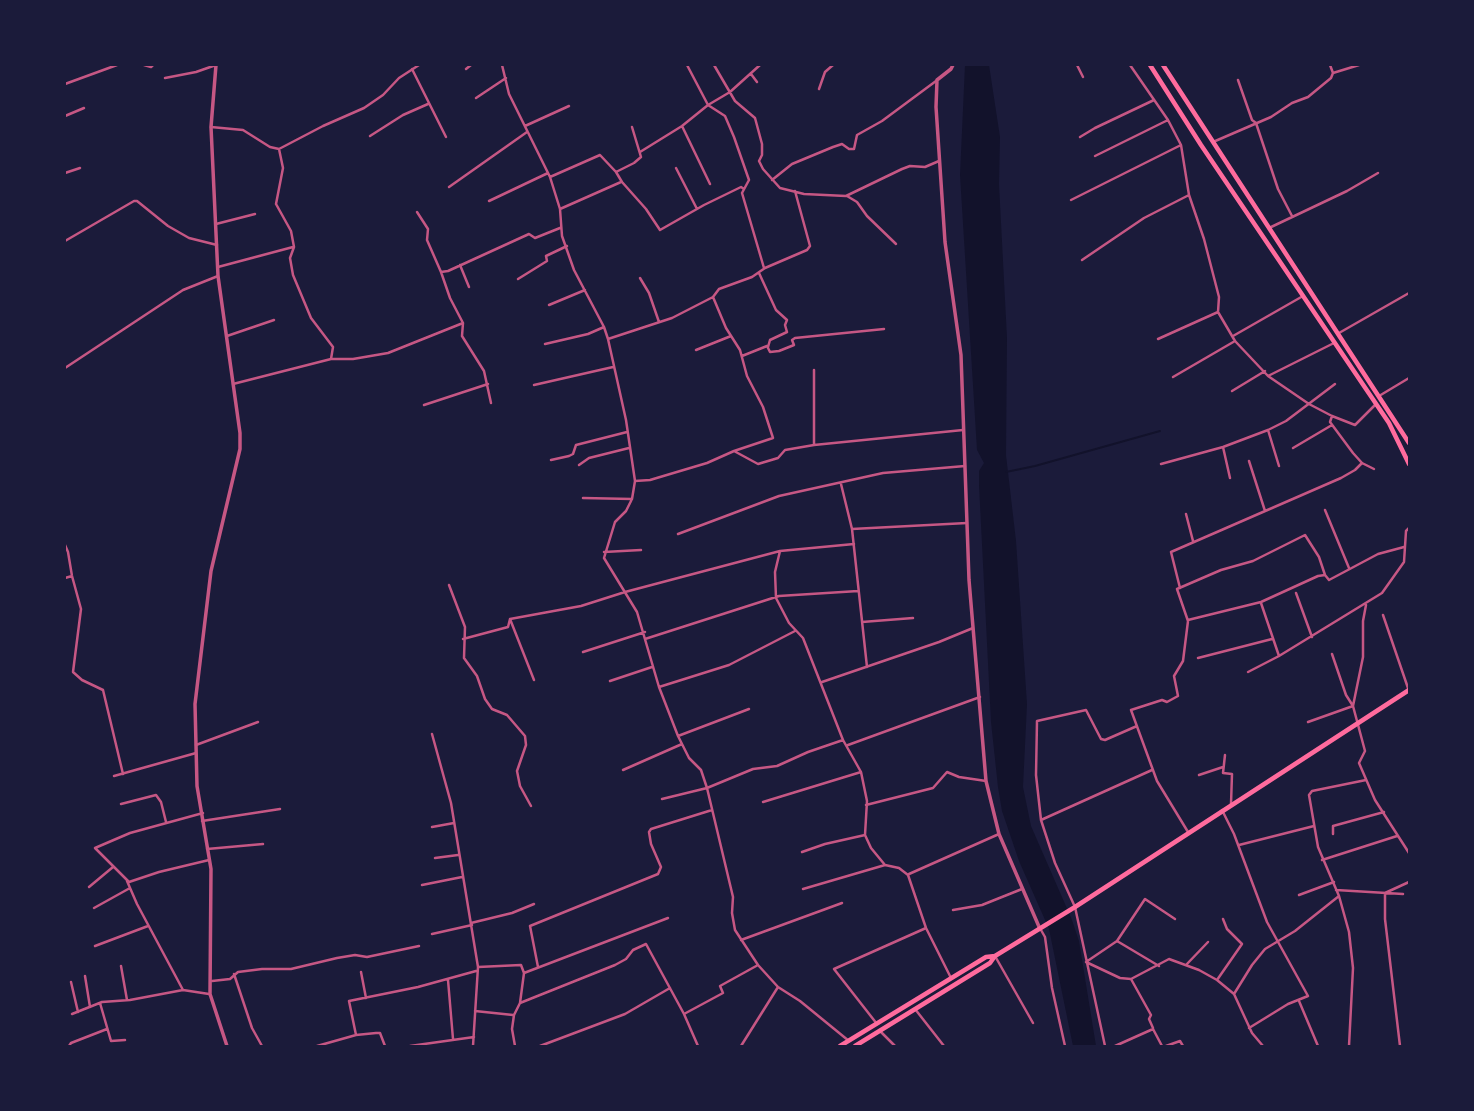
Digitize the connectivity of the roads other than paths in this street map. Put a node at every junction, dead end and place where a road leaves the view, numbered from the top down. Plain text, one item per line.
1 (117, 65) edge
2 (145, 65) edge
3 (153, 65) edge
4 (216, 65) edge
5 (417, 65) edge
6 (471, 65) edge
7 (502, 65) edge
8 (687, 65) edge
9 (714, 65) edge
10 (760, 65) edge
11 (833, 65) edge
12 (953, 65) edge
13 (1077, 65) edge
14 (1130, 65) edge
15 (1150, 65) edge
16 (1163, 65) edge
17 (1330, 65) edge
18 (1359, 65) edge
19 (412, 69) junction
20 (466, 69) dead end
21 (1333, 72) junction
22 (751, 74) junction
23 (1083, 77) dead end
24 (165, 78) dead end
25 (506, 78) junction
26 (937, 80) junction
27 (1238, 80) dead end
28 (757, 82) dead end
29 (65, 84) edge
30 (820, 89) dead end
31 (730, 92) junction
32 (476, 98) dead end
33 (1154, 100) junction
34 (429, 103) junction
35 (708, 105) junction
36 (569, 106) dead end
37 (84, 108) dead end
38 (65, 116) edge
39 (1168, 120) junction
40 (1256, 123) junction
41 (682, 126) junction
42 (211, 127) junction
43 (526, 127) junction
44 (632, 127) dead end
45 (528, 131) junction
46 (370, 135) dead end
47 (446, 137) dead end
48 (1080, 137) dead end
49 (1213, 142) junction
50 (1181, 145) junction
51 (279, 149) junction
52 (640, 152) junction
53 (1095, 156) dead end
54 (941, 160) junction
55 (80, 168) dead end
56 (676, 168) dead end
57 (616, 172) junction
58 (65, 173) edge
59 (1377, 173) dead end
60 (549, 175) junction
61 (772, 180) junction
62 (622, 182) junction
63 (710, 184) dead end
64 (449, 187) dead end
65 (744, 189) junction
66 (795, 191) junction
67 (1189, 195) junction
68 (846, 196) junction
69 (1071, 200) dead end
70 (489, 201) dead end
71 (561, 209) junction
72 (697, 209) junction
73 (417, 212) dead end
74 (255, 214) dead end
75 (1292, 216) junction
76 (216, 225) junction
77 (560, 228) junction
78 (1269, 228) junction
79 (65, 241) edge
80 (896, 244) dead end
81 (217, 245) junction
82 (567, 246) junction
83 (294, 247) junction
84 (1082, 260) dead end
85 (460, 265) junction
86 (218, 267) junction
87 (765, 268) junction
88 (441, 272) junction
89 (759, 273) junction
90 (218, 276) junction
91 (640, 278) dead end
92 (518, 279) dead end
93 (469, 287) dead end
94 (585, 290) junction
95 (1409, 293) edge
96 (1303, 296) junction
97 (713, 297) junction
98 (550, 305) dead end
99 (1218, 312) junction
100 (274, 320) dead end
101 (463, 323) junction
102 (659, 323) junction
103 (604, 327) junction
104 (884, 329) dead end
105 (1339, 333) junction
106 (227, 336) junction
107 (731, 336) junction
108 (1233, 336) junction
109 (1158, 339) dead end
110 (608, 340) junction
111 (1235, 341) junction
112 (1335, 342) junction
113 (545, 344) dead end
114 (768, 348) junction
115 (696, 350) dead end
116 (742, 355) junction
117 (331, 359) junction
118 (613, 367) junction
119 (65, 368) edge
120 (814, 370) dead end
121 (1265, 372) junction
122 (1268, 376) junction
123 (1173, 377) dead end
124 (1409, 378) edge
125 (233, 384) junction
126 (488, 384) junction
127 (1335, 384) dead end
128 (534, 385) dead end
129 (1232, 391) dead end
130 (1380, 396) junction
131 (491, 403) dead end
132 (1309, 404) junction
133 (1376, 404) junction
134 (424, 405) dead end
135 (1332, 416) junction
136 (1332, 425) junction
137 (963, 430) junction
138 (1268, 430) junction
139 (627, 432) junction
140 (1409, 443) edge
141 (814, 445) junction
142 (1223, 447) junction
143 (629, 448) junction
144 (1293, 448) dead end
145 (734, 451) junction
146 (551, 460) dead end
147 (1249, 461) dead end
148 (1362, 463) junction
149 (1161, 464) dead end
150 (1409, 464) edge
151 (579, 465) dead end
152 (965, 466) junction
153 (1279, 466) dead end
154 (1374, 469) dead end
155 (1230, 478) dead end
156 (635, 481) junction
157 (841, 484) junction
158 (583, 498) dead end
159 (632, 499) junction
160 (1325, 510) dead end
161 (1265, 511) junction
162 (1185, 514) dead end
163 (967, 523) junction
164 (1409, 528) edge
165 (852, 529) junction
166 (678, 534) dead end
167 (1194, 543) junction
168 (854, 544) junction
169 (65, 545) edge
170 (1404, 547) junction
171 (641, 550) dead end
172 (780, 551) junction
173 (604, 552) junction
174 (1349, 568) junction
175 (1325, 575) junction
176 (72, 576) junction
177 (65, 578) edge
178 (449, 584) dead end
179 (1180, 588) junction
180 (858, 591) junction
181 (625, 592) junction
182 (1296, 593) dead end
183 (776, 598) junction
184 (1261, 602) junction
185 (1366, 605) junction
186 (1383, 615) dead end
187 (913, 618) dead end
188 (510, 619) junction
189 (1188, 621) junction
190 (862, 622) junction
191 (973, 628) junction
192 (795, 631) junction
193 (645, 632) junction
194 (1312, 637) junction
195 (464, 639) junction
196 (645, 639) junction
197 (1272, 639) junction
198 (583, 652) dead end
199 (1332, 654) dead end
200 (1279, 656) junction
201 (1198, 658) dead end
202 (652, 667) junction
203 (867, 667) junction
204 (1248, 672) dead end
205 (534, 680) dead end
206 (610, 681) dead end
207 (822, 682) junction
208 (659, 687) junction
209 (1409, 690) edge
210 (980, 697) junction
211 (1353, 706) junction
212 (749, 709) dead end
213 (258, 722) dead end
214 (1308, 722) dead end
215 (1358, 724) junction
216 (1137, 726) junction
217 (432, 734) dead end
218 (678, 736) junction
219 (843, 740) junction
220 (682, 744) junction
221 (196, 745) junction
222 (848, 745) junction
223 (196, 753) junction
224 (1225, 755) dead end
225 (1223, 767) junction
226 (623, 770) dead end
227 (1152, 770) junction
228 (861, 772) junction
229 (124, 774) junction
230 (1199, 775) dead end
231 (114, 776) dead end
232 (1366, 780) junction
233 (986, 781) junction
234 (707, 788) junction
235 (662, 799) dead end
236 (763, 802) dead end
237 (121, 804) dead end
238 (1231, 804) junction
239 (866, 805) junction
240 (531, 806) dead end
241 (280, 809) dead end
242 (712, 810) junction
243 (1222, 810) junction
244 (1384, 812) junction
245 (202, 813) junction
246 (1041, 820) junction
247 (202, 821) junction
248 (166, 822) junction
249 (454, 823) junction
250 (1314, 826) junction
251 (432, 827) dead end
252 (1188, 832) junction
253 (999, 834) junction
254 (1333, 834) dead end
255 (865, 835) junction
256 (1397, 836) junction
257 (263, 844) dead end
258 (1237, 845) junction
259 (207, 849) junction
260 (802, 852) dead end
261 (1409, 853) edge
262 (458, 855) junction
263 (435, 858) dead end
264 (209, 860) junction
265 (1322, 860) junction
266 (885, 865) junction
267 (113, 867) junction
268 (908, 875) junction
269 (462, 877) junction
270 (127, 881) junction
271 (1334, 882) junction
272 (1409, 882) edge
273 (422, 885) dead end
274 (89, 887) dead end
275 (130, 888) junction
276 (803, 889) dead end
277 (1023, 889) junction
278 (1336, 891) junction
279 (1385, 893) junction
280 (1403, 894) dead end
281 (1299, 895) dead end
282 (1339, 896) junction
283 (842, 903) dead end
284 (534, 904) dead end
285 (94, 908) dead end
286 (1073, 909) junction
287 (953, 910) dead end
288 (668, 918) dead end
289 (1175, 919) dead end
290 (1223, 919) dead end
291 (472, 924) junction
292 (148, 926) junction
293 (926, 928) junction
294 (1040, 929) junction
295 (432, 934) dead end
296 (741, 940) junction
297 (1117, 941) junction
298 (1208, 942) dead end
299 (1278, 943) junction
300 (95, 946) dead end
301 (419, 946) dead end
302 (995, 956) junction
303 (1086, 962) junction
304 (758, 965) junction
305 (1186, 965) junction
306 (121, 966) dead end
307 (1159, 966) junction
308 (538, 967) junction
309 (477, 969) junction
310 (360, 972) dead end
311 (524, 973) junction
312 (234, 974) junction
313 (85, 976) dead end
314 (951, 978) junction
315 (1131, 979) junction
316 (448, 980) junction
317 (1217, 980) junction
318 (212, 981) junction
319 (71, 982) dead end
320 (670, 988) junction
321 (778, 988) junction
322 (183, 990) junction
323 (210, 994) junction
324 (1234, 995) junction
325 (366, 998) junction
326 (127, 1000) junction
327 (1299, 1001) junction
328 (100, 1003) junction
329 (520, 1003) junction
330 (90, 1007) junction
331 (915, 1009) junction
332 (475, 1011) junction
333 (78, 1012) junction
334 (72, 1014) dead end
335 (684, 1014) junction
336 (514, 1015) junction
337 (1033, 1023) dead end
338 (877, 1024) junction
339 (1249, 1028) junction
340 (107, 1029) junction
341 (1153, 1029) junction
342 (880, 1031) junction
343 (356, 1035) junction
344 (474, 1037) junction
345 (453, 1039) junction
346 (125, 1040) dead end
347 (849, 1041) junction
348 (69, 1046) edge
349 (227, 1046) edge
350 (262, 1046) edge
351 (317, 1046) edge
352 (385, 1046) edge
353 (410, 1046) edge
354 (473, 1046) edge
355 (515, 1046) edge
356 (540, 1046) edge
357 (698, 1046) edge
358 (741, 1046) edge
359 (840, 1046) edge
360 (855, 1046) edge
361 (895, 1046) edge
362 (944, 1046) edge
363 (1065, 1046) edge
364 (1105, 1046) edge
365 (1115, 1046) edge
366 (1164, 1046) edge
367 (1183, 1046) edge
368 (1263, 1046) edge
369 (1318, 1046) edge
370 (1349, 1046) edge
371 (1400, 1046) edge

1 - 29 street
2 - 3 street
4 - 24 street
4 - 42 street
5 - 19 street
6 - 20 street
7 - 25 street
8 - 35 street
9 - 31 street
10 - 22 street
11 - 30 street
12 - 26 street
13 - 23 street
14 - 33 street
15 - 96 main road
16 - 49 main road
17 - 21 street
18 - 21 street
19 - 34 street
19 - 51 street
21 - 40 street
22 - 28 street
22 - 31 street
25 - 32 street
25 - 43 street
26 - 54 street
26 - 61 street
27 - 40 street
31 - 35 street
31 - 61 street
33 - 39 street
33 - 48 street
34 - 46 street
34 - 47 street
35 - 41 street
35 - 65 street
36 - 43 street
37 - 38 street
39 - 50 street
39 - 53 street
40 - 49 street
40 - 75 street
41 - 52 street
41 - 63 street
42 - 51 street
42 - 76 street
43 - 45 street
44 - 52 street
45 - 60 street
45 - 64 street
49 - 78 main road
50 - 67 street
50 - 69 street
51 - 83 street
52 - 57 street
54 - 68 street
54 - 137 street
55 - 58 street
56 - 72 street
57 - 60 street
57 - 62 street
59 - 75 street
60 - 70 street
60 - 71 street
61 - 66 street
62 - 71 street
62 - 72 street
65 - 72 street
65 - 87 street
66 - 68 street
66 - 87 street
67 - 84 street
67 - 99 street
68 - 80 street
71 - 77 street
73 - 88 street
74 - 76 street
75 - 78 street
76 - 81 street
77 - 82 street
77 - 85 street
78 - 105 main road
79 - 81 street
81 - 86 street
82 - 92 street
82 - 94 street
83 - 86 street
83 - 117 street
85 - 88 street
85 - 93 street
86 - 90 street
87 - 89 street
88 - 101 street
89 - 97 street
89 - 114 street
90 - 106 street
90 - 119 street
91 - 102 street
94 - 98 street
94 - 103 street
95 - 105 street
96 - 108 street
96 - 112 main road
97 - 102 street
97 - 107 street
99 - 108 street
99 - 109 street
100 - 106 street
101 - 117 street
101 - 126 street
102 - 110 street
103 - 110 street
103 - 113 street
104 - 114 street
105 - 130 main road
106 - 125 street
107 - 115 street
107 - 116 street
108 - 111 street
110 - 118 street
111 - 121 street
111 - 123 street
112 - 122 street
112 - 133 main road
114 - 116 street
116 - 145 street
117 - 125 street
118 - 128 street
118 - 139 street
120 - 141 street
121 - 122 street
121 - 129 street
122 - 132 street
124 - 130 street
125 - 221 street
126 - 131 street
126 - 134 street
127 - 132 street
130 - 140 main road
132 - 135 street
132 - 138 street
133 - 135 street
133 - 150 main road
135 - 136 street
136 - 144 street
136 - 148 street
137 - 141 street
137 - 152 street
138 - 142 street
138 - 153 street
139 - 143 street
139 - 146 street
141 - 145 street
142 - 149 street
142 - 155 street
143 - 151 street
143 - 156 street
145 - 156 street
147 - 161 street
148 - 154 street
148 - 161 street
152 - 157 street
152 - 163 street
156 - 159 street
157 - 165 street
157 - 166 street
158 - 159 street
159 - 173 street
160 - 174 street
161 - 167 street
162 - 167 street
163 - 165 street
163 - 191 street
164 - 170 street
165 - 168 street
167 - 179 street
168 - 172 street
168 - 180 street
169 - 176 street
170 - 174 street
170 - 185 street
171 - 173 street
172 - 181 street
172 - 183 street
173 - 181 street
174 - 175 street
175 - 179 street
175 - 184 street
176 - 177 street
176 - 229 street
178 - 195 street
179 - 189 street
180 - 183 street
180 - 190 street
181 - 188 street
181 - 193 street
182 - 194 street
183 - 192 street
183 - 196 street
184 - 189 street
184 - 197 street
185 - 194 street
185 - 211 street
186 - 209 street
187 - 190 street
188 - 195 street
188 - 205 street
189 - 216 street
190 - 203 street
191 - 203 street
191 - 210 street
192 - 207 street
192 - 208 street
193 - 196 street
193 - 198 street
194 - 200 street
195 - 240 street
196 - 202 street
197 - 200 street
197 - 201 street
199 - 211 street
200 - 204 street
202 - 206 street
202 - 208 street
203 - 207 street
207 - 219 street
208 - 218 street
209 - 215 main road
210 - 222 street
210 - 233 street
211 - 214 street
211 - 215 street
212 - 218 street
213 - 221 street
215 - 232 street
215 - 238 main road
216 - 227 street
216 - 246 street
217 - 249 street
218 - 220 street
219 - 222 street
219 - 234 street
220 - 226 street
220 - 234 street
221 - 223 street
222 - 228 street
223 - 229 street
223 - 245 street
224 - 225 street
225 - 230 street
225 - 238 street
227 - 246 street
227 - 252 street
228 - 236 street
228 - 239 street
229 - 231 street
232 - 244 street
232 - 250 street
233 - 239 street
233 - 253 street
234 - 235 street
234 - 242 street
237 - 248 street
238 - 243 main road
239 - 255 street
241 - 247 street
242 - 296 street
242 - 308 street
243 - 252 main road
243 - 258 street
244 - 254 street
244 - 256 street
245 - 247 street
245 - 248 street
246 - 286 street
247 - 259 street
248 - 267 street
249 - 251 street
249 - 262 street
250 - 258 street
250 - 265 street
252 - 286 main road
253 - 268 street
253 - 277 street
255 - 260 street
255 - 266 street
256 - 261 street
256 - 265 street
257 - 259 street
258 - 299 street
259 - 264 street
262 - 263 street
262 - 269 street
264 - 270 street
264 - 318 street
265 - 271 street
266 - 268 street
266 - 276 street
267 - 270 street
267 - 274 street
268 - 293 street
269 - 273 street
269 - 291 street
270 - 275 street
271 - 278 street
271 - 281 street
272 - 279 street
275 - 285 street
275 - 292 street
277 - 287 street
277 - 294 street
278 - 279 street
278 - 282 street
279 - 280 street
279 - 371 street
282 - 299 street
282 - 370 street
283 - 296 street
284 - 291 street
286 - 294 main road
286 - 303 street
288 - 308 street
289 - 297 street
290 - 317 street
291 - 295 street
291 - 309 street
292 - 300 street
292 - 322 street
293 - 314 street
293 - 338 street
294 - 302 main road
294 - 363 street
296 - 304 street
297 - 303 street
297 - 307 street
298 - 305 street
299 - 324 street
299 - 327 street
301 - 312 street
302 - 314 main road
302 - 331 main road
302 - 337 street
303 - 315 street
303 - 364 street
304 - 321 street
304 - 335 street
305 - 307 street
305 - 317 street
306 - 326 street
307 - 315 street
308 - 311 street
309 - 311 street
309 - 316 street
309 - 332 street
310 - 325 street
311 - 329 street
312 - 318 street
312 - 350 street
313 - 330 street
314 - 338 main road
315 - 341 street
316 - 325 street
316 - 345 street
317 - 324 street
318 - 323 street
319 - 333 street
320 - 329 street
320 - 335 street
320 - 356 street
321 - 347 street
321 - 358 street
322 - 323 street
322 - 326 street
323 - 349 street
324 - 339 street
325 - 343 street
326 - 328 street
327 - 339 street
327 - 369 street
328 - 330 street
328 - 340 street
329 - 336 street
330 - 333 street
331 - 342 main road
331 - 362 street
332 - 336 street
332 - 344 street
333 - 334 street
335 - 357 street
336 - 355 street
338 - 347 main road
339 - 368 street
340 - 346 street
340 - 348 street
341 - 365 street
341 - 366 street
342 - 360 main road
342 - 361 street
343 - 351 street
343 - 352 street
344 - 345 street
344 - 354 street
345 - 353 street
347 - 359 main road
366 - 367 street

